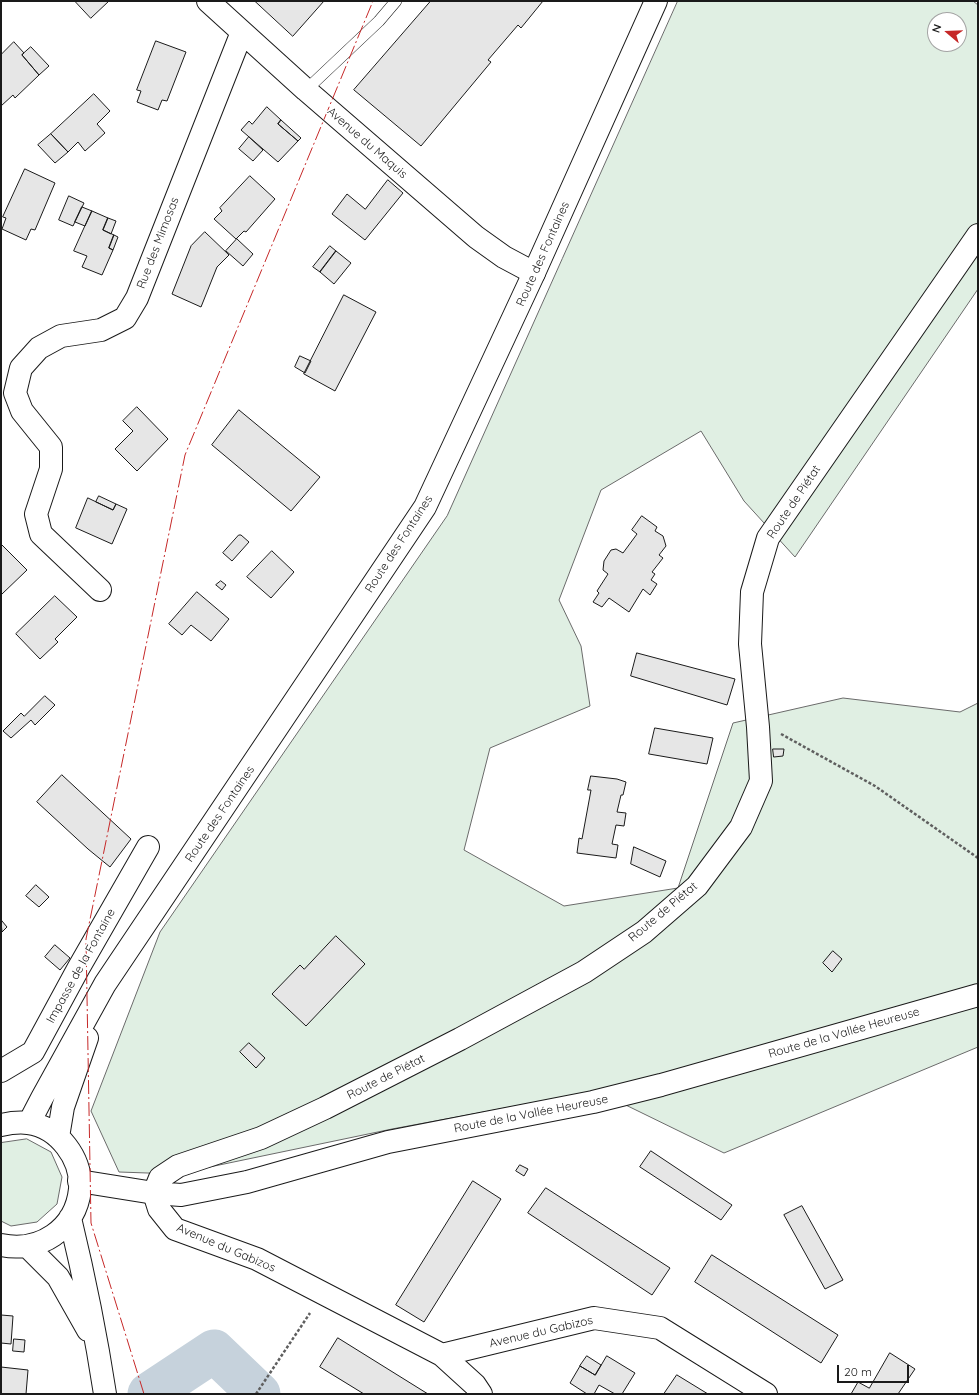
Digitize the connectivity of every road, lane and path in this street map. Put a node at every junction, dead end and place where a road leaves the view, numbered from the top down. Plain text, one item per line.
1 (208, 1) edge
2 (396, 1) edge
3 (656, 1) edge
4 (242, 32) junction
5 (306, 90) junction
6 (978, 235) edge
7 (534, 273) junction
8 (8, 395) edge
9 (100, 590) dead end
10 (758, 727) junction
11 (148, 847) dead end
12 (978, 858) edge
13 (105, 984) junction
14 (978, 995) edge
15 (1, 1071) edge
16 (29, 1123) junction
17 (1, 1125) edge
18 (58, 1137) junction
19 (79, 1181) junction
20 (154, 1193) junction
21 (70, 1218) junction
22 (1, 1245) edge
23 (27, 1246) junction
24 (323, 1293) junction
25 (98, 1347) junction
26 (442, 1355) junction
27 (105, 1394) edge
28 (256, 1394) edge
29 (481, 1394) edge
30 (766, 1394) edge

1 - 4 street, Avenue du Maquis
2 - 5 lane
3 - 7 street, Route des Fontaines
4 - 5 street, Avenue du Maquis
4 - 8 street, Rue des Mimosas
5 - 7 street, Avenue du Maquis
6 - 10 street, Route de Piétat
7 - 13 street, Route des Fontaines
8 - 9 street, Rue des Mimosas
10 - 12 path
10 - 20 street, Route de Piétat
11 - 15 street, Impasse de la Fontaine
13 - 16 street, Route des Fontaines
13 - 18 street, Route des Fontaines
14 - 20 street, Route de la Vallée Heureuse
16 - 17 street
16 - 18 street
18 - 19 street
19 - 20 street, Route de la Vallée Heureuse
19 - 21 street
20 - 24 street, Avenue du Gabizos
21 - 23 street
21 - 25 street
22 - 23 street
23 - 25 street
24 - 26 street, Avenue du Gabizos
24 - 28 path
25 - 27 street
26 - 29 street, Avenue du Gabizos
26 - 30 street, Avenue du Gabizos

